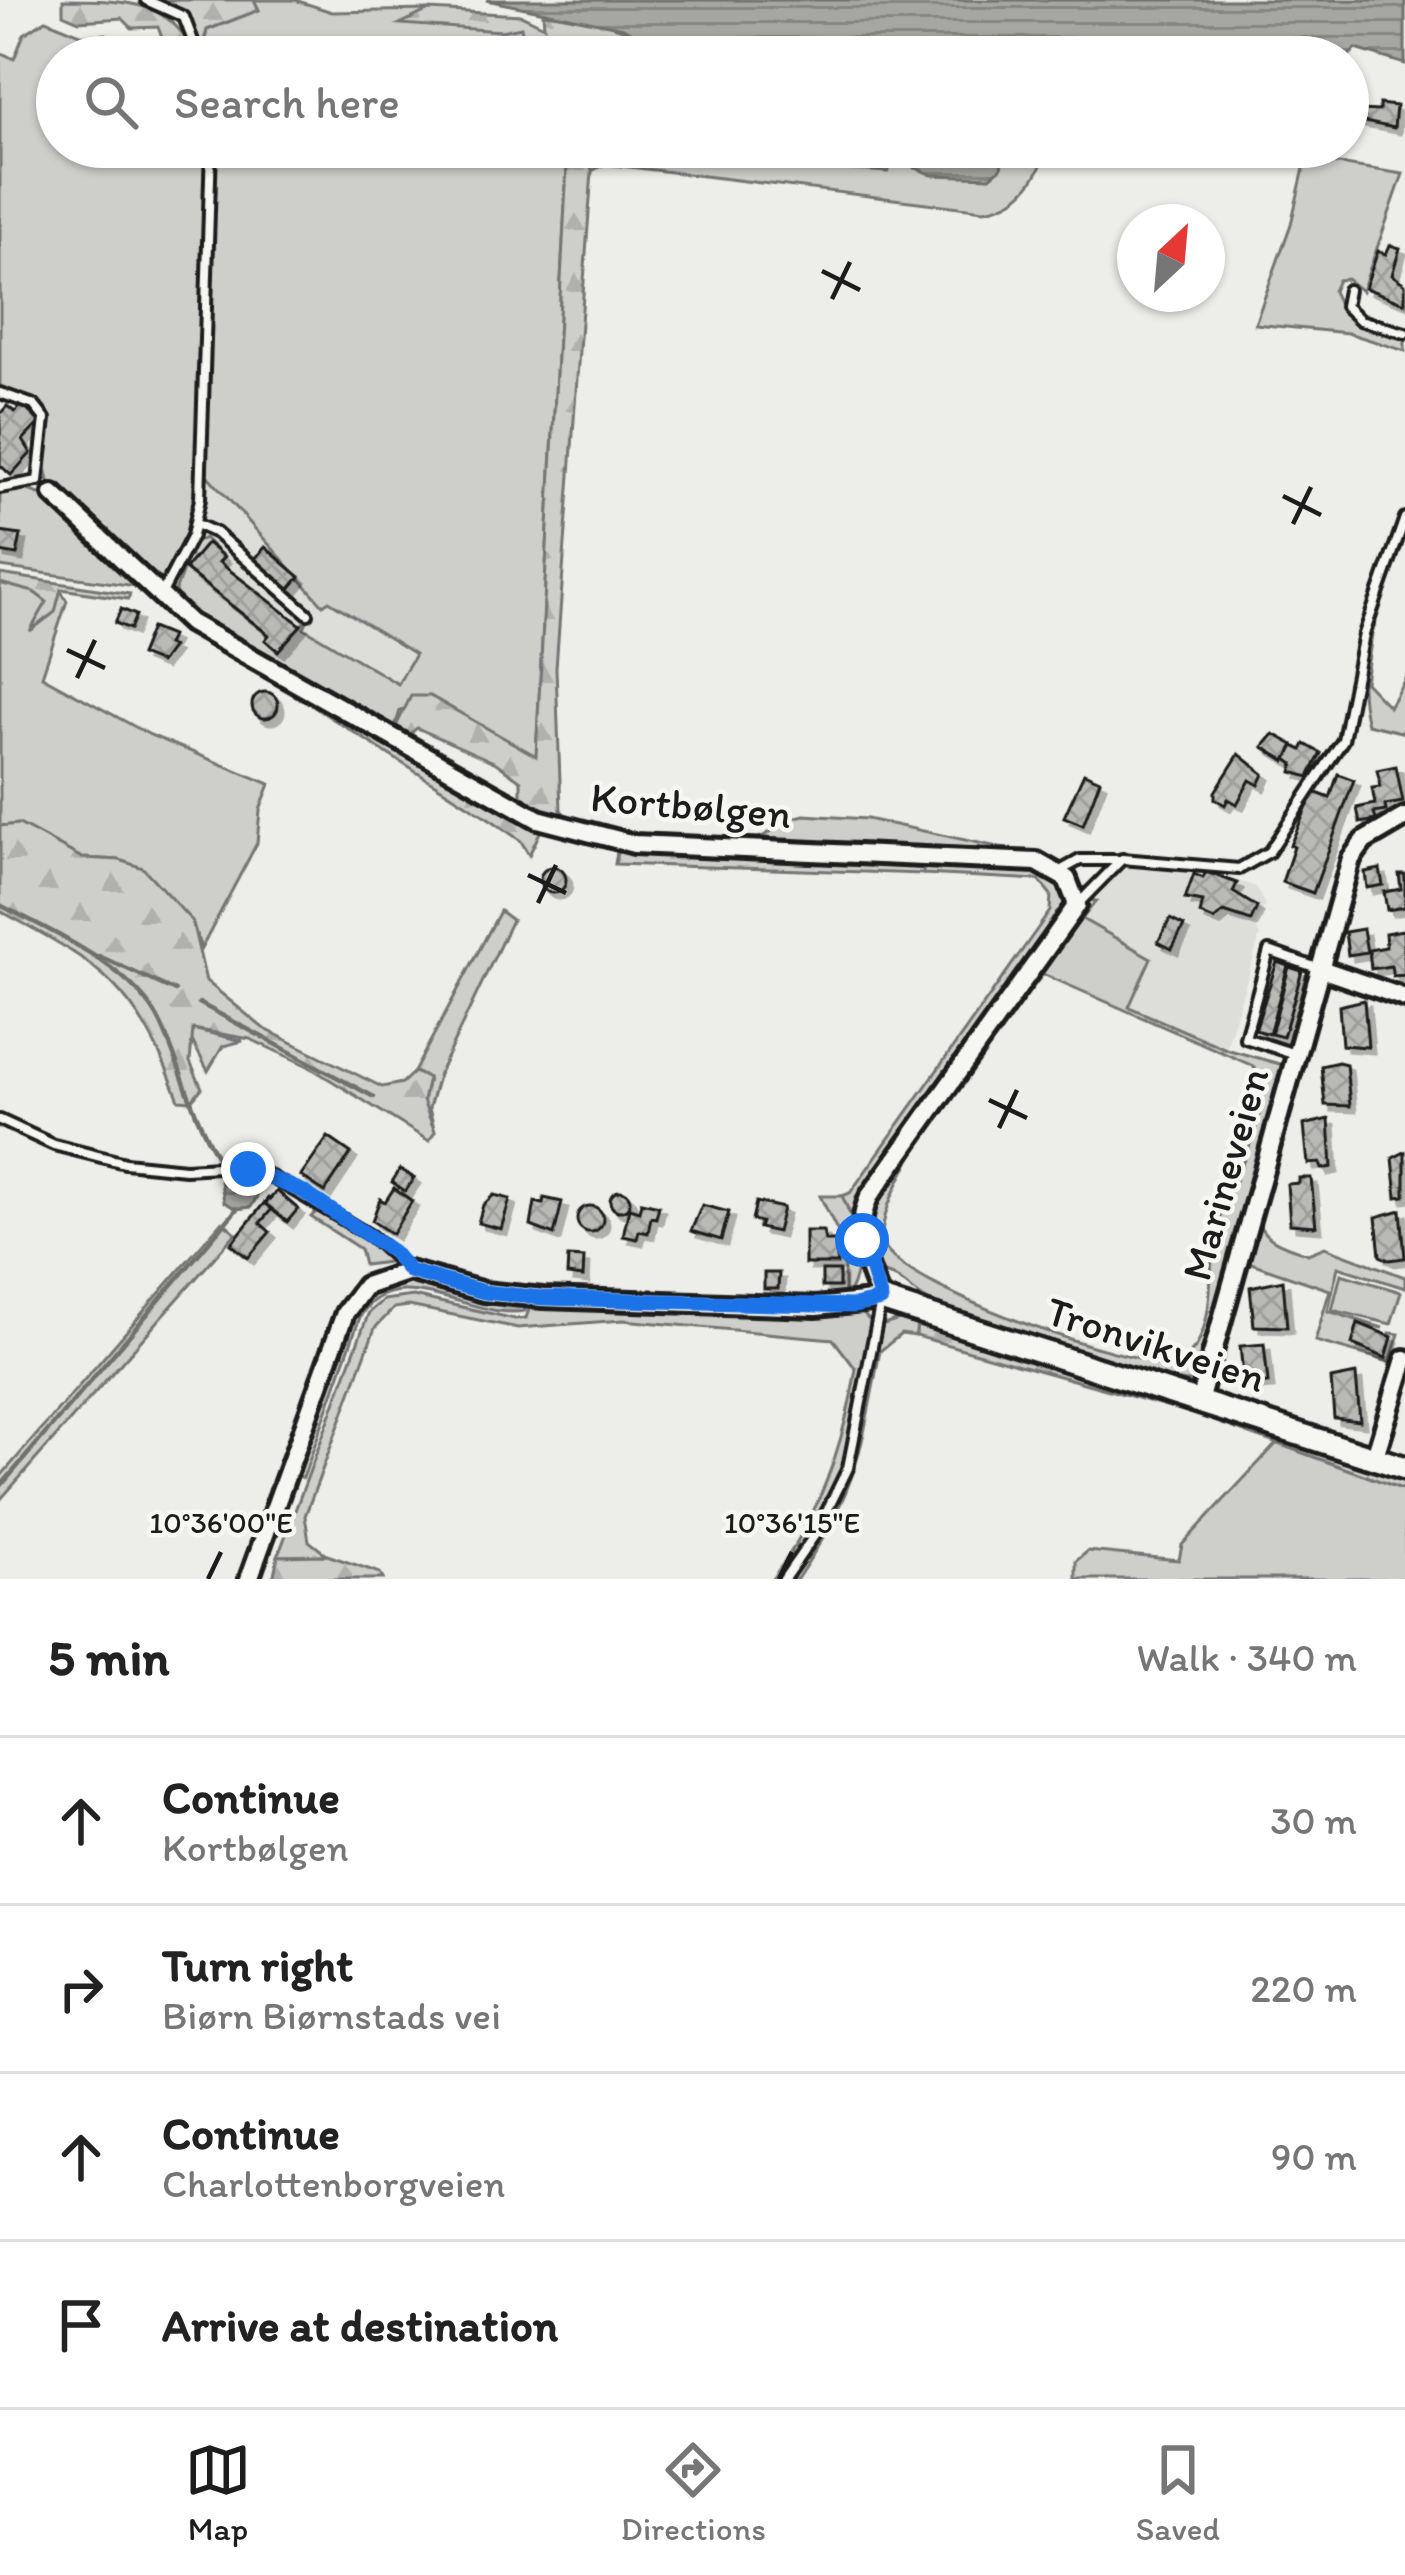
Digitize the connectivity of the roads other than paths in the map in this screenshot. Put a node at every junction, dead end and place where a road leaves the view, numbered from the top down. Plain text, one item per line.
1 (146, 0) edge
2 (192, 36) edge
3 (210, 168) edge
4 (1348, 290) dead end
5 (1405, 333) edge
6 (0, 393) edge
7 (38, 481) junction
8 (0, 488) edge
9 (52, 494) joint
10 (1405, 518) edge
11 (196, 524) junction
12 (160, 597) junction
13 (308, 614) dead end
14 (1405, 817) edge
15 (1122, 859) junction
16 (1060, 872) junction
17 (1077, 905) junction
18 (1321, 969) junction
19 (1405, 998) edge
20 (1296, 1054) junction
21 (0, 1120) edge
22 (409, 1271) junction
23 (881, 1300) junction
24 (1405, 1359) edge
25 (1200, 1398) junction
26 (1375, 1456) junction
27 (1405, 1468) edge
28 (249, 1579) edge
29 (784, 1579) edge

1 - 2 lane
3 - 11 lane
4 - 5 lane
6 - 7 lane
7 - 8 lane
7 - 9 lane
9 - 12 street, Kortbølgen
10 - 15 lane, Kortbølgen
11 - 12 lane
11 - 13 lane
12 - 16 street, Kortbølgen
14 - 18 street, Marineveien
15 - 16 lane, Kortbølgen
15 - 17 lane
16 - 17 street
17 - 23 street
18 - 19 street
18 - 20 street, Marineveien
18 - 20 lane
20 - 25 street, Marineveien
21 - 22 lane
22 - 23 street
22 - 28 street
23 - 25 street, Tronvikveien
23 - 29 lane
24 - 26 street
25 - 26 street, Tronvikveien
26 - 27 street, Tronvikveien

